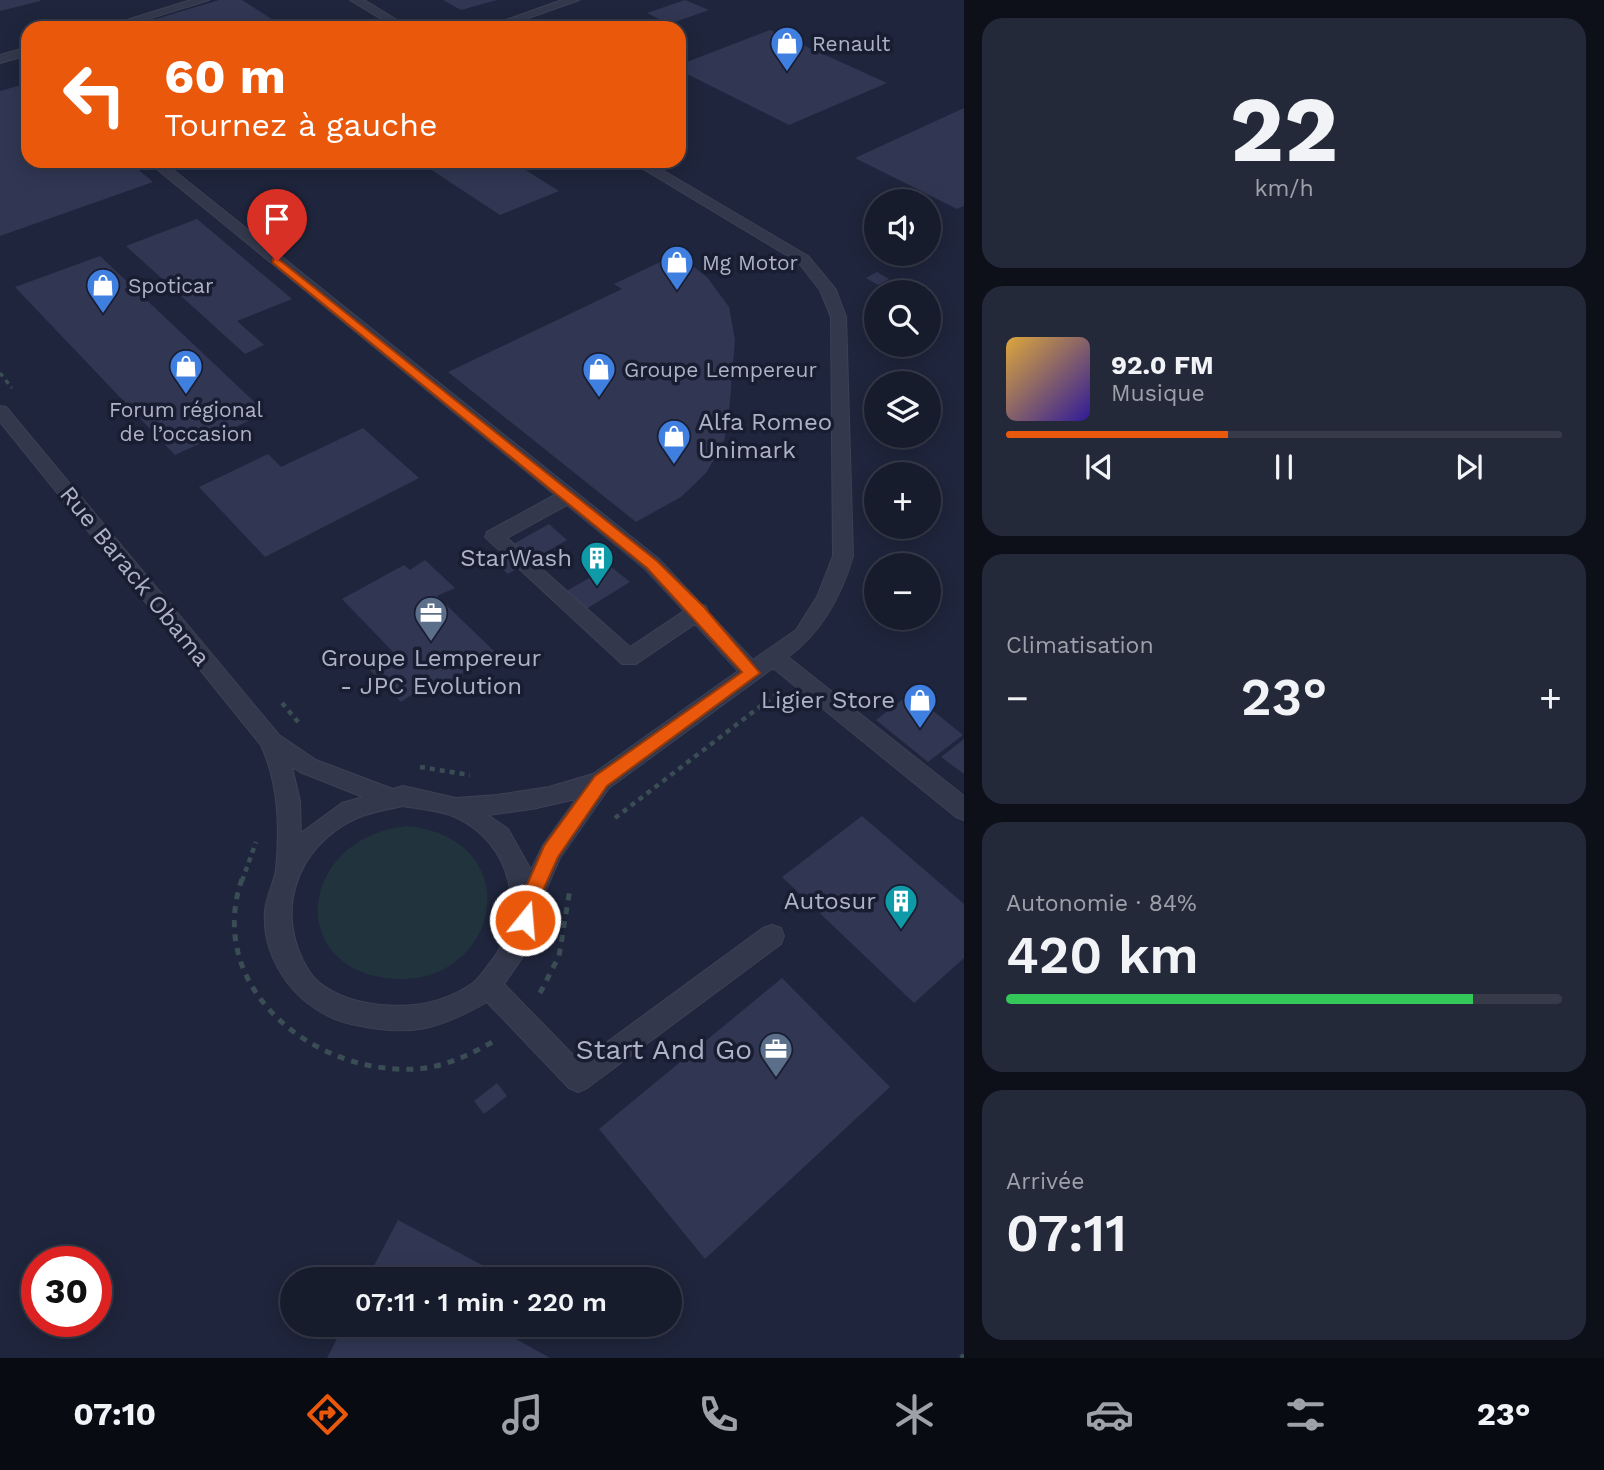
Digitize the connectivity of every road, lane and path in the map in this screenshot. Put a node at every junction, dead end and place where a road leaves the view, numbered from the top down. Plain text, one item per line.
1 (203, 0) edge
2 (356, 0) edge
3 (573, 0) edge
4 (131, 21) edge
5 (392, 21) edge
6 (511, 21) edge
7 (21, 55) edge
8 (0, 59) edge
9 (163, 168) edge
10 (649, 168) edge
11 (0, 411) edge
12 (568, 496) junction
13 (699, 611) junction
14 (774, 657) junction
15 (752, 673) junction
16 (270, 740) junction
17 (601, 781) junction
18 (390, 798) junction
19 (455, 806) junction
20 (964, 810) edge
21 (287, 868) junction
22 (526, 908) junction
23 (772, 936) dead end
24 (488, 985) junction

1 - 4 street
2 - 5 street
3 - 6 street
7 - 8 street
9 - 12 street
10 - 14 street
11 - 16 street, Rue Barack Obama
12 - 13 street
12 - 13 street
13 - 15 street
14 - 15 street
14 - 20 street
15 - 17 street
16 - 18 street, Rue Barack Obama
16 - 21 street, Rue Barack Obama
17 - 19 street
17 - 22 street
18 - 19 street
18 - 21 street
19 - 22 street
21 - 24 street
22 - 24 street
23 - 24 street

